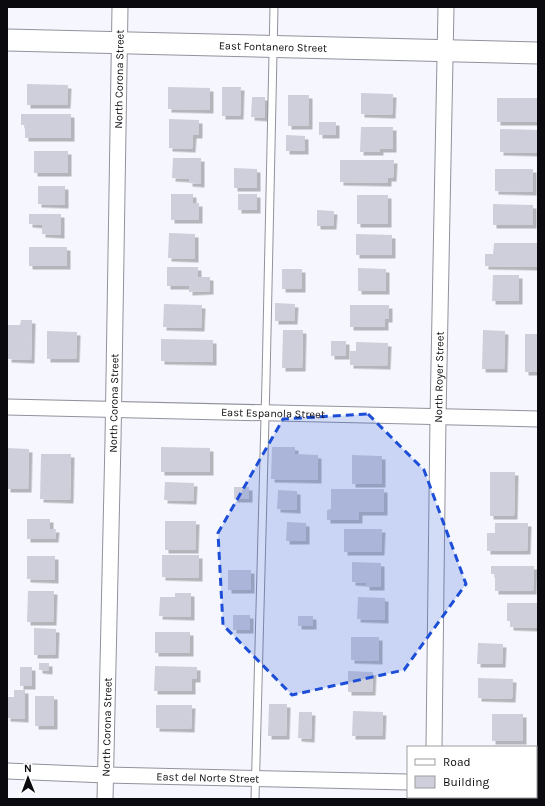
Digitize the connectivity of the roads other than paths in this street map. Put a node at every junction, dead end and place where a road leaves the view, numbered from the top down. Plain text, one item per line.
1 (120, 7) edge
2 (274, 7) edge
3 (446, 7) edge
4 (7, 40) edge
5 (118, 44) junction
6 (273, 46) junction
7 (445, 50) junction
8 (538, 53) edge
9 (7, 407) edge
10 (113, 409) junction
11 (265, 413) junction
12 (438, 417) junction
13 (538, 419) edge
14 (434, 746) edge
15 (7, 771) edge
16 (106, 775) junction
17 (255, 779) junction
18 (407, 782) edge
19 (105, 799) edge
20 (255, 799) edge

1 - 5 street, North Corona Street
2 - 6 lane
3 - 7 street, North Royer Street
4 - 5 main road, East Fontanero Street
5 - 6 main road, East Fontanero Street
5 - 10 street, North Corona Street
6 - 7 main road, East Fontanero Street
6 - 11 lane
7 - 8 main road, East Fontanero Street
7 - 12 street, North Royer Street
9 - 10 street, East Espanola Street
10 - 11 street, East Espanola Street
10 - 16 street, North Corona Street
11 - 12 street, East Espanola Street
11 - 17 lane
12 - 13 street, East Espanola Street
12 - 14 street, North Royer Street
15 - 16 street, East del Norte Street
16 - 17 street, East del Norte Street
16 - 19 street, North Corona Street
17 - 18 street, East del Norte Street
17 - 20 lane

